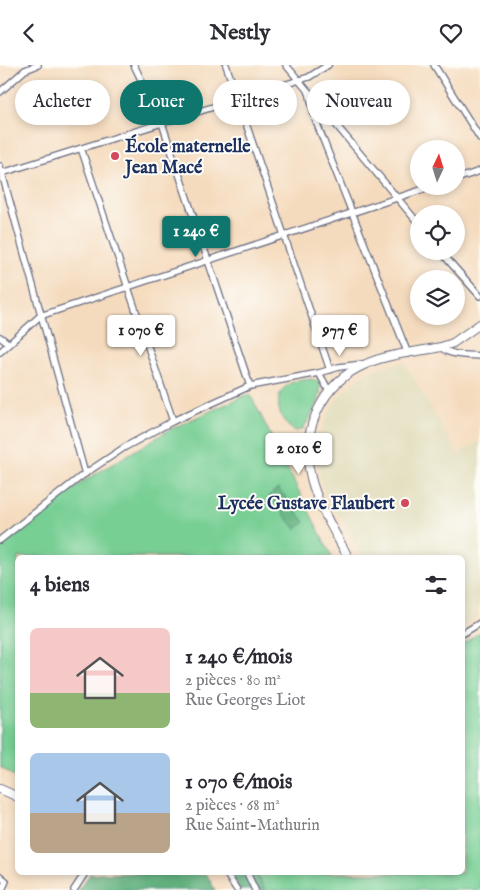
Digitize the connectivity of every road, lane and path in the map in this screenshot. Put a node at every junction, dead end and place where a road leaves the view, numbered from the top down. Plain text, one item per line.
1 (38, 65) edge
2 (134, 65) edge
3 (226, 65) edge
4 (286, 65) edge
5 (327, 65) edge
6 (434, 65) edge
7 (298, 79) junction
8 (141, 80) edge
9 (231, 80) edge
10 (295, 80) edge
11 (307, 90) edge
12 (0, 92) edge
13 (156, 125) edge
14 (163, 125) edge
15 (247, 125) edge
16 (316, 125) edge
17 (337, 125) edge
18 (480, 138) edge
19 (81, 148) junction
20 (0, 166) edge
21 (480, 171) edge
22 (2, 173) junction
23 (465, 176) edge
24 (410, 193) edge
25 (398, 197) junction
26 (410, 212) edge
27 (352, 213) junction
28 (284, 235) junction
29 (208, 260) junction
30 (448, 260) edge
31 (127, 286) junction
32 (480, 296) edge
33 (40, 315) junction
34 (480, 324) edge
35 (0, 337) edge
36 (9, 344) junction
37 (441, 347) junction
38 (0, 352) edge
39 (408, 354) junction
40 (480, 356) edge
41 (366, 364) junction
42 (332, 370) junction
43 (319, 373) junction
44 (343, 377) junction
45 (252, 386) junction
46 (329, 391) junction
47 (174, 421) junction
48 (85, 474) junction
49 (0, 540) edge
50 (347, 555) edge
51 (480, 623) edge
52 (465, 632) edge
53 (0, 789) edge
54 (15, 796) edge
55 (84, 875) edge
56 (227, 875) edge
57 (248, 875) edge
58 (0, 876) edge
59 (234, 888) edge
60 (2, 890) edge
61 (74, 890) edge
62 (255, 890) edge

1 - 12 street
2 - 8 street
3 - 9 street
4 - 7 street
5 - 7 street
6 - 18 street
7 - 10 street
7 - 11 street
13 - 19 street
14 - 29 street
15 - 28 street
16 - 27 street
17 - 25 street
19 - 22 street
19 - 31 street
20 - 22 street
21 - 23 street
22 - 33 street
24 - 25 street
25 - 26 street
25 - 27 street
27 - 28 street
27 - 39 street
28 - 29 street
28 - 42 street
29 - 31 street
29 - 45 street
30 - 32 street
31 - 33 street
31 - 47 street
33 - 36 street
33 - 48 street
34 - 37 street
35 - 36 street
36 - 38 street
37 - 39 street
37 - 40 street
39 - 41 street
41 - 42 street
41 - 44 street
42 - 43 street
42 - 44 street
43 - 45 street
43 - 46 street
44 - 46 street
45 - 47 street
46 - 50 street
47 - 48 street
48 - 49 street
51 - 52 street
53 - 54 street
55 - 61 street
56 - 59 street
57 - 62 street
58 - 60 street

